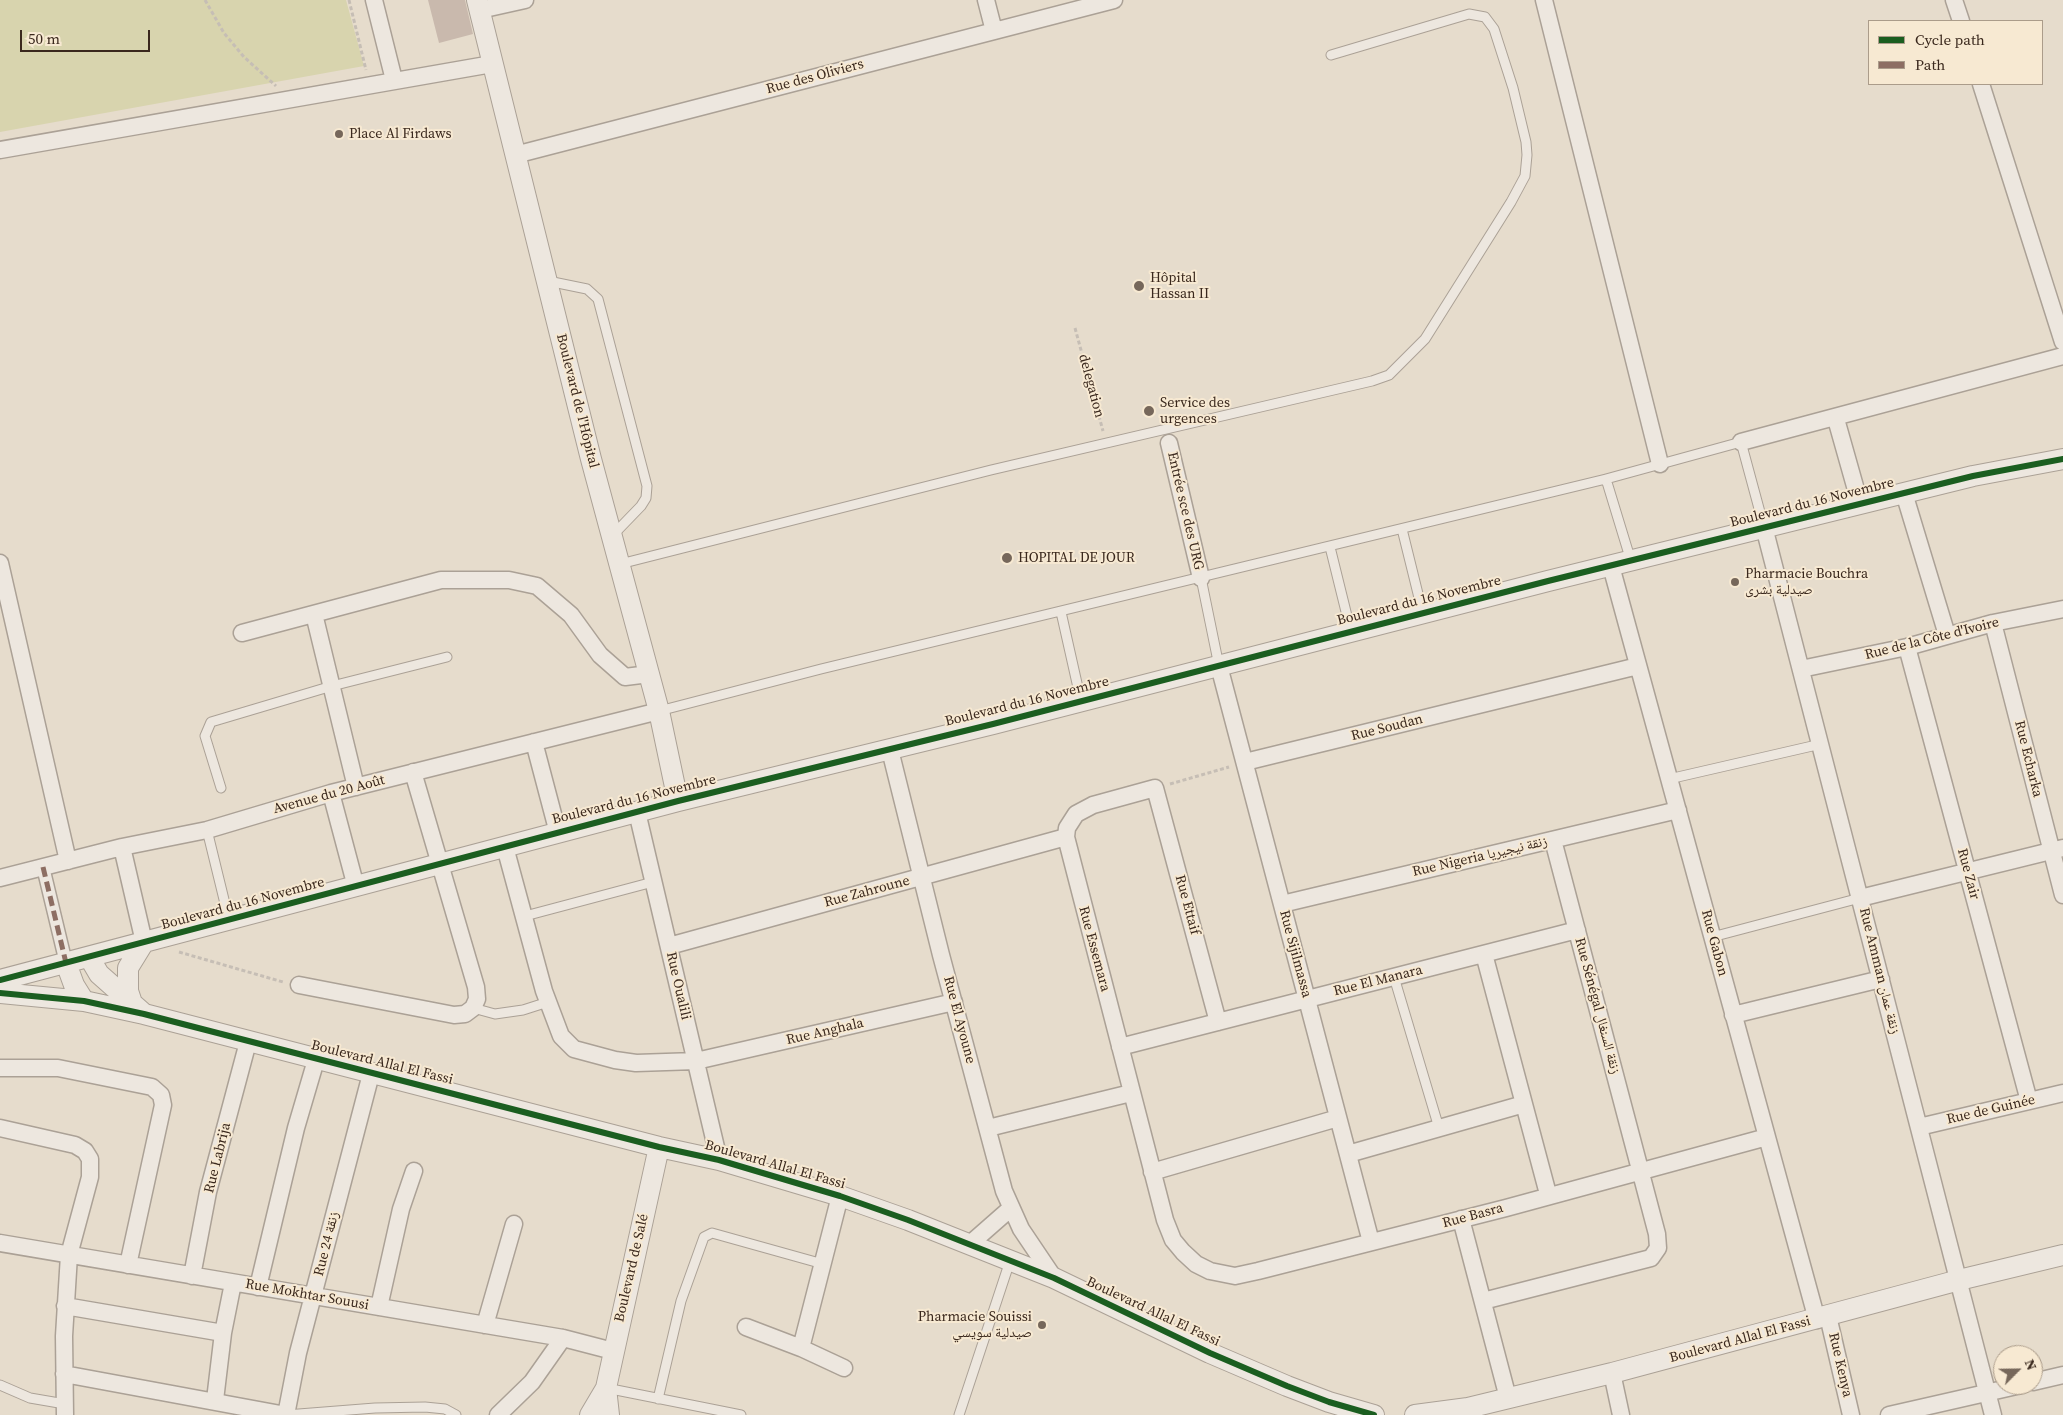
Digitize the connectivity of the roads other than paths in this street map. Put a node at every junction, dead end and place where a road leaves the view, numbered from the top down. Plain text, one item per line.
1 (374, 0) edge
2 (525, 0) edge
3 (986, 0) edge
4 (1114, 0) edge
5 (1544, 0) edge
6 (1954, 0) edge
7 (479, 5) edge
8 (1961, 20) edge
9 (994, 31) junction
10 (1331, 55) dead end
11 (492, 64) junction
12 (394, 80) junction
13 (1981, 85) edge
14 (0, 150) edge
15 (516, 155) junction
16 (548, 281) junction
17 (2063, 342) edge
18 (2063, 356) edge
19 (1836, 418) junction
20 (1742, 442) junction
21 (1169, 444) dead end
22 (2063, 459) edge
23 (1660, 464) junction
24 (1606, 479) junction
25 (1904, 493) junction
26 (1860, 504) junction
27 (1764, 527) junction
28 (1402, 529) junction
29 (612, 536) junction
30 (1330, 547) junction
31 (0, 562) edge
32 (620, 564) junction
33 (1621, 564) junction
34 (1201, 578) junction
35 (4, 603) edge
36 (2063, 610) edge
37 (1061, 612) junction
38 (314, 614) junction
39 (1423, 614) junction
40 (1993, 623) junction
41 (1351, 632) junction
42 (242, 633) dead end
43 (1947, 635) junction
44 (1907, 647) junction
45 (447, 657) dead end
46 (1219, 666) junction
47 (1638, 666) junction
48 (1801, 669) junction
49 (649, 674) junction
50 (332, 686) junction
51 (1081, 702) junction
52 (658, 711) junction
53 (534, 742) junction
54 (1820, 744) junction
55 (890, 750) junction
56 (1245, 762) junction
57 (413, 772) junction
58 (1670, 779) junction
59 (356, 787) junction
60 (221, 788) dead end
61 (331, 793) junction
62 (678, 802) junction
63 (1678, 810) junction
64 (637, 812) junction
65 (207, 830) junction
66 (558, 833) junction
67 (1066, 837) junction
68 (1553, 840) junction
69 (122, 847) junction
70 (505, 847) junction
71 (2057, 849) edge
72 (68, 861) junction
73 (441, 865) junction
74 (43, 867) junction
75 (1967, 872) junction
76 (0, 878) edge
77 (923, 878) junction
78 (653, 882) junction
79 (356, 887) junction
80 (2063, 895) edge
81 (1860, 898) junction
82 (1282, 904) junction
83 (525, 916) junction
84 (229, 920) junction
85 (1577, 930) junction
86 (1712, 937) junction
87 (144, 942) junction
88 (668, 946) junction
89 (1484, 954) junction
90 (89, 957) junction
91 (66, 963) junction
92 (1394, 977) junction
93 (1881, 979) junction
94 (0, 980) edge
95 (299, 985) road end
96 (0, 992) edge
97 (1307, 999) junction
98 (84, 1001) junction
99 (548, 1002) junction
100 (954, 1002) junction
101 (138, 1008) junction
102 (473, 1008) junction
103 (1734, 1015) junction
104 (1218, 1022) junction
105 (248, 1042) junction
106 (1120, 1047) junction
107 (316, 1060) junction
108 (696, 1062) junction
109 (0, 1068) edge
110 (370, 1074) junction
111 (1130, 1093) junction
112 (2063, 1093) edge
113 (2029, 1101) junction
114 (1524, 1104) junction
115 (1338, 1118) junction
116 (1919, 1127) junction
117 (0, 1128) edge
118 (988, 1128) junction
119 (1439, 1128) junction
120 (1767, 1137) junction
121 (659, 1147) junction
122 (1348, 1154) junction
123 (719, 1160) junction
124 (414, 1171) dead end
125 (1641, 1171) junction
126 (1152, 1172) junction
127 (1548, 1194) junction
128 (840, 1196) junction
129 (1011, 1208) junction
130 (1462, 1219) junction
131 (514, 1224) dead end
132 (1372, 1242) junction
133 (0, 1243) edge
134 (970, 1244) junction
135 (1183, 1252) joint
136 (69, 1255) junction
137 (2063, 1255) edge
138 (1010, 1260) junction
139 (823, 1264) junction
140 (128, 1265) junction
141 (192, 1276) junction
142 (1054, 1278) junction
143 (1958, 1280) junction
144 (233, 1283) junction
145 (258, 1287) junction
146 (314, 1296) junction
147 (1482, 1301) junction
148 (65, 1306) junction
149 (379, 1307) junction
150 (1823, 1318) junction
151 (485, 1325) junction
152 (746, 1327) dead end
153 (223, 1333) junction
154 (564, 1338) junction
155 (801, 1348) junction
156 (613, 1351) junction
157 (844, 1368) dead end
158 (1612, 1373) junction
159 (64, 1374) junction
160 (2063, 1375) edge
161 (2043, 1380) edge
162 (0, 1385) edge
163 (606, 1388) junction
164 (1993, 1392) edge
165 (1987, 1393) junction
166 (1508, 1398) junction
167 (658, 1399) junction
168 (215, 1400) junction
169 (65, 1409) edge
170 (1469, 1411) edge
171 (337, 1413) edge
172 (286, 1415) edge
173 (456, 1415) edge
174 (498, 1415) edge
175 (590, 1415) edge
176 (609, 1415) edge
177 (741, 1415) edge
178 (959, 1415) edge
179 (1374, 1415) edge
180 (1415, 1415) edge
181 (1621, 1415) edge
182 (1851, 1415) edge
183 (1890, 1415) edge
184 (1993, 1415) edge

1 - 12 street
2 - 7 street
3 - 9 street
4 - 9 street, Rue des Oliviers
5 - 23 street
6 - 8 street
7 - 11 street, Boulevard de l'Hôpital
9 - 15 street, Rue des Oliviers
10 - 32 lane
11 - 12 street
11 - 15 street, Boulevard de l'Hôpital
12 - 14 street
13 - 17 street
15 - 16 street, Boulevard de l'Hôpital
16 - 29 street, Boulevard de l'Hôpital
16 - 29 lane
18 - 19 street
19 - 20 street
19 - 26 street
20 - 23 lane
20 - 27 lane
21 - 34 street, Entrée sce des URG
22 - 25 street, Boulevard du 16 Novembre
23 - 24 lane
24 - 28 lane
24 - 33 lane
25 - 26 street, Boulevard du 16 Novembre
25 - 43 street
26 - 27 street, Boulevard du 16 Novembre
27 - 33 street, Boulevard du 16 Novembre
27 - 48 street, Rue Amman زنقة عمان
28 - 30 lane
28 - 39 lane
29 - 32 street, Boulevard de l'Hôpital
30 - 34 lane
30 - 41 lane
31 - 35 street
32 - 49 street, Boulevard de l'Hôpital
33 - 39 street, Boulevard du 16 Novembre
33 - 47 street, Rue Gabon
34 - 37 lane
34 - 46 lane
35 - 72 street
36 - 40 street, Rue de la Côte d'Ivoire
37 - 51 lane
37 - 52 lane
38 - 42 street
38 - 49 street
38 - 50 street
39 - 41 street, Boulevard du 16 Novembre
40 - 43 street, Rue de la Côte d'Ivoire
40 - 71 street, Rue Echarka
41 - 46 street, Boulevard du 16 Novembre
43 - 44 street, Rue de la Côte d'Ivoire
44 - 48 street, Rue de la Côte d'Ivoire
44 - 75 street, Rue Zair
45 - 50 lane
46 - 51 street, Boulevard du 16 Novembre
46 - 56 street, Rue Sijilmassa
47 - 56 street, Rue Soudan
47 - 58 street, Rue Gabon
48 - 54 street, Rue Amman زنقة عمان
49 - 52 street, Boulevard de l'Hôpital
50 - 59 street
50 - 60 lane
51 - 55 street, Boulevard du 16 Novembre
52 - 53 street, Avenue du 20 Août
52 - 62 street, Boulevard de l'Hôpital
53 - 57 street, Avenue du 20 Août
53 - 66 street
54 - 58 lane
54 - 81 street, Rue Amman زنقة عمان
55 - 62 street, Boulevard du 16 Novembre
55 - 77 street, Rue El Ayoune
56 - 82 street, Rue Sijilmassa
57 - 59 street, Avenue du 20 Août
57 - 73 street
58 - 63 street, Rue Gabon
59 - 61 street, Avenue du 20 Août
61 - 65 street, Avenue du 20 Août
61 - 79 street
62 - 64 street, Boulevard du 16 Novembre
63 - 68 street, Rue Nigeria زنقة نيجيريا
63 - 86 street, Rue Gabon
64 - 66 street, Boulevard du 16 Novembre
64 - 78 street, Rue Oualili
65 - 69 street, Avenue du 20 Août
65 - 84 lane
66 - 70 street, Boulevard du 16 Novembre
67 - 77 street, Rue Zahroune
67 - 104 street, Rue Ettaif
67 - 106 street, Rue Essemara
68 - 82 street, Rue Nigeria زنقة نيجيريا
68 - 85 street, Rue Sénégal زنقة السنغال
69 - 72 street, Avenue du 20 Août
69 - 87 street
70 - 73 street, Boulevard du 16 Novembre
70 - 83 street, Rue Anghala
71 - 75 street
71 - 80 street, Rue Echarka
72 - 74 street, Avenue du 20 Août
73 - 79 street, Boulevard du 16 Novembre
73 - 102 street
74 - 76 street, Avenue du 20 Août
74 - 91 street
75 - 81 street
75 - 113 street, Rue Zair
77 - 88 street, Rue Zahroune
77 - 100 street, Rue El Ayoune
78 - 83 lane
78 - 88 street, Rue Oualili
79 - 84 street, Boulevard du 16 Novembre
81 - 86 lane
81 - 93 street, Rue Amman زنقة عمان
82 - 97 street, Rue Sijilmassa
83 - 99 street, Rue Anghala
84 - 87 street, Boulevard du 16 Novembre
85 - 89 street, Rue El Manara
85 - 125 street, Rue Sénégal زنقة السنغال
86 - 103 street, Rue Gabon
87 - 90 street, Boulevard du 16 Novembre
87 - 101 street
88 - 108 street, Rue Oualili
89 - 92 street, Rue El Manara
89 - 114 street
90 - 91 street, Boulevard du 16 Novembre
90 - 101 street, Boulevard Allal El Fassi
91 - 94 street, Boulevard du 16 Novembre
91 - 98 street
92 - 97 street, Rue El Manara
92 - 119 lane
93 - 103 street
93 - 116 street, Rue Amman زنقة عمان
95 - 102 street
96 - 98 street, Boulevard Allal El Fassi
97 - 104 street, Rue El Manara
97 - 115 street, Rue Sijilmassa
98 - 101 street, Boulevard Allal El Fassi
99 - 102 lane
99 - 108 street, Rue Anghala
100 - 108 street, Rue Anghala
100 - 118 street, Rue El Ayoune
101 - 105 street, Boulevard Allal El Fassi
103 - 120 street, Rue Gabon
104 - 106 street, Rue El Manara
105 - 107 street, Boulevard Allal El Fassi
105 - 141 street, Rue Labrija
106 - 111 street, Rue Essemara
107 - 110 street, Boulevard Allal El Fassi
107 - 145 street
108 - 123 street, Rue Oualili
109 - 140 street
110 - 121 street, Boulevard Allal El Fassi
110 - 146 street, Rue 24 زنقة
111 - 118 street
111 - 126 street, Rue Essemara
112 - 113 street, Rue de Guinée
113 - 116 street, Rue de Guinée
114 - 119 street
114 - 127 street
115 - 122 street, Rue Sijilmassa
115 - 126 street
116 - 143 street, Rue Amman زنقة عمان
117 - 136 street
118 - 129 street, Rue El Ayoune
119 - 122 street
120 - 125 street, Rue Basra
120 - 150 street, Rue Gabon
121 - 123 street, Boulevard Allal El Fassi
121 - 156 street, Boulevard de Salé
122 - 132 street, Rue Sijilmassa
123 - 128 street, Boulevard Allal El Fassi
124 - 149 street
125 - 127 street, Rue Basra
125 - 147 street, Rue Sénégal زنقة السنغال
126 - 135 street, Rue Essemara
127 - 130 street, Rue Basra
128 - 134 street, Boulevard Allal El Fassi
128 - 139 street
129 - 134 street
129 - 142 street, Rue El Ayoune
130 - 132 street, Rue Basra
130 - 147 street
131 - 151 street
132 - 135 street, Rue Basra
133 - 136 street, Rue Mokhtar Souusi
134 - 138 street, Boulevard Allal El Fassi
136 - 140 street, Rue Mokhtar Souusi
136 - 148 street
137 - 143 street, Boulevard Allal El Fassi
138 - 142 street, Boulevard Allal El Fassi
138 - 178 lane
139 - 155 street
139 - 167 lane
140 - 141 street, Rue Mokhtar Souusi
141 - 144 street, Rue Mokhtar Souusi
142 - 179 street, Boulevard Allal El Fassi
143 - 150 street, Boulevard Allal El Fassi
143 - 165 street, Rue Amman زنقة عمان
144 - 145 street, Rue Mokhtar Souusi
144 - 153 street
145 - 146 street, Rue Mokhtar Souusi
146 - 149 street, Rue Mokhtar Souusi
146 - 172 street, Rue 24 زنقة
147 - 166 street
148 - 153 street
148 - 159 street
149 - 151 street, Rue Mokhtar Souusi
150 - 158 street, Boulevard Allal El Fassi
150 - 182 street, Rue Kenya
151 - 154 street, Rue Mokhtar Souusi
152 - 155 street
153 - 168 street
154 - 156 street, Rue Mokhtar Souusi
154 - 174 street
155 - 157 street
156 - 163 street, Boulevard de Salé
158 - 166 street, Boulevard Allal El Fassi
158 - 181 street
159 - 168 street
159 - 169 street
160 - 161 street
162 - 169 lane
163 - 167 lane
163 - 175 street, Boulevard de Salé
163 - 176 street, Boulevard de Salé
164 - 165 street
165 - 183 street
165 - 184 street, Rue Amman زنقة عمان
166 - 170 street, Boulevard Allal El Fassi
167 - 177 lane
168 - 172 street
170 - 180 street, Boulevard Allal El Fassi
171 - 172 lane
171 - 173 lane

